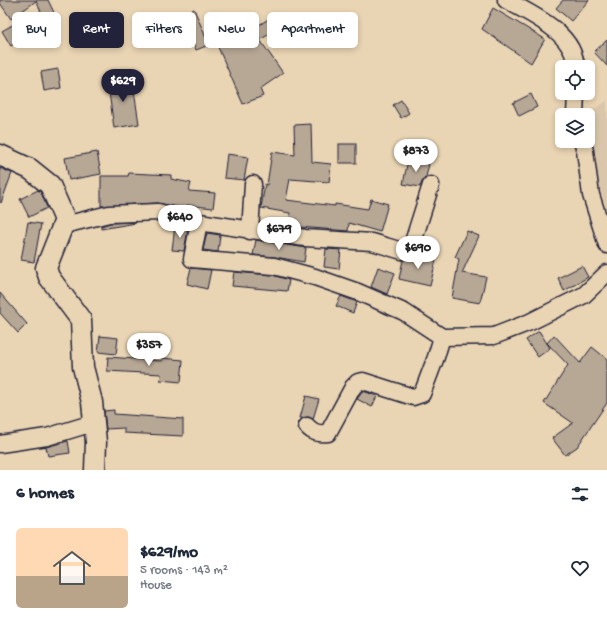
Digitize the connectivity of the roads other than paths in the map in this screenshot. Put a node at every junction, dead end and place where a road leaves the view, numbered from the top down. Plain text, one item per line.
1 (506, 0) edge
2 (573, 60) edge
3 (584, 148) edge
4 (0, 155) edge
5 (253, 184) dead end
6 (431, 185) dead end
7 (65, 220) junction
8 (199, 222) junction
9 (250, 231) junction
10 (607, 245) edge
11 (607, 273) edge
12 (442, 337) junction
13 (93, 423) junction
14 (307, 426) dead end
15 (0, 444) edge
16 (95, 470) edge

1 - 2 street
3 - 10 street
4 - 7 street
5 - 9 street
6 - 9 street
7 - 8 street
7 - 13 street
8 - 9 street
8 - 12 street
11 - 12 street
12 - 14 street
13 - 15 street
13 - 16 street

